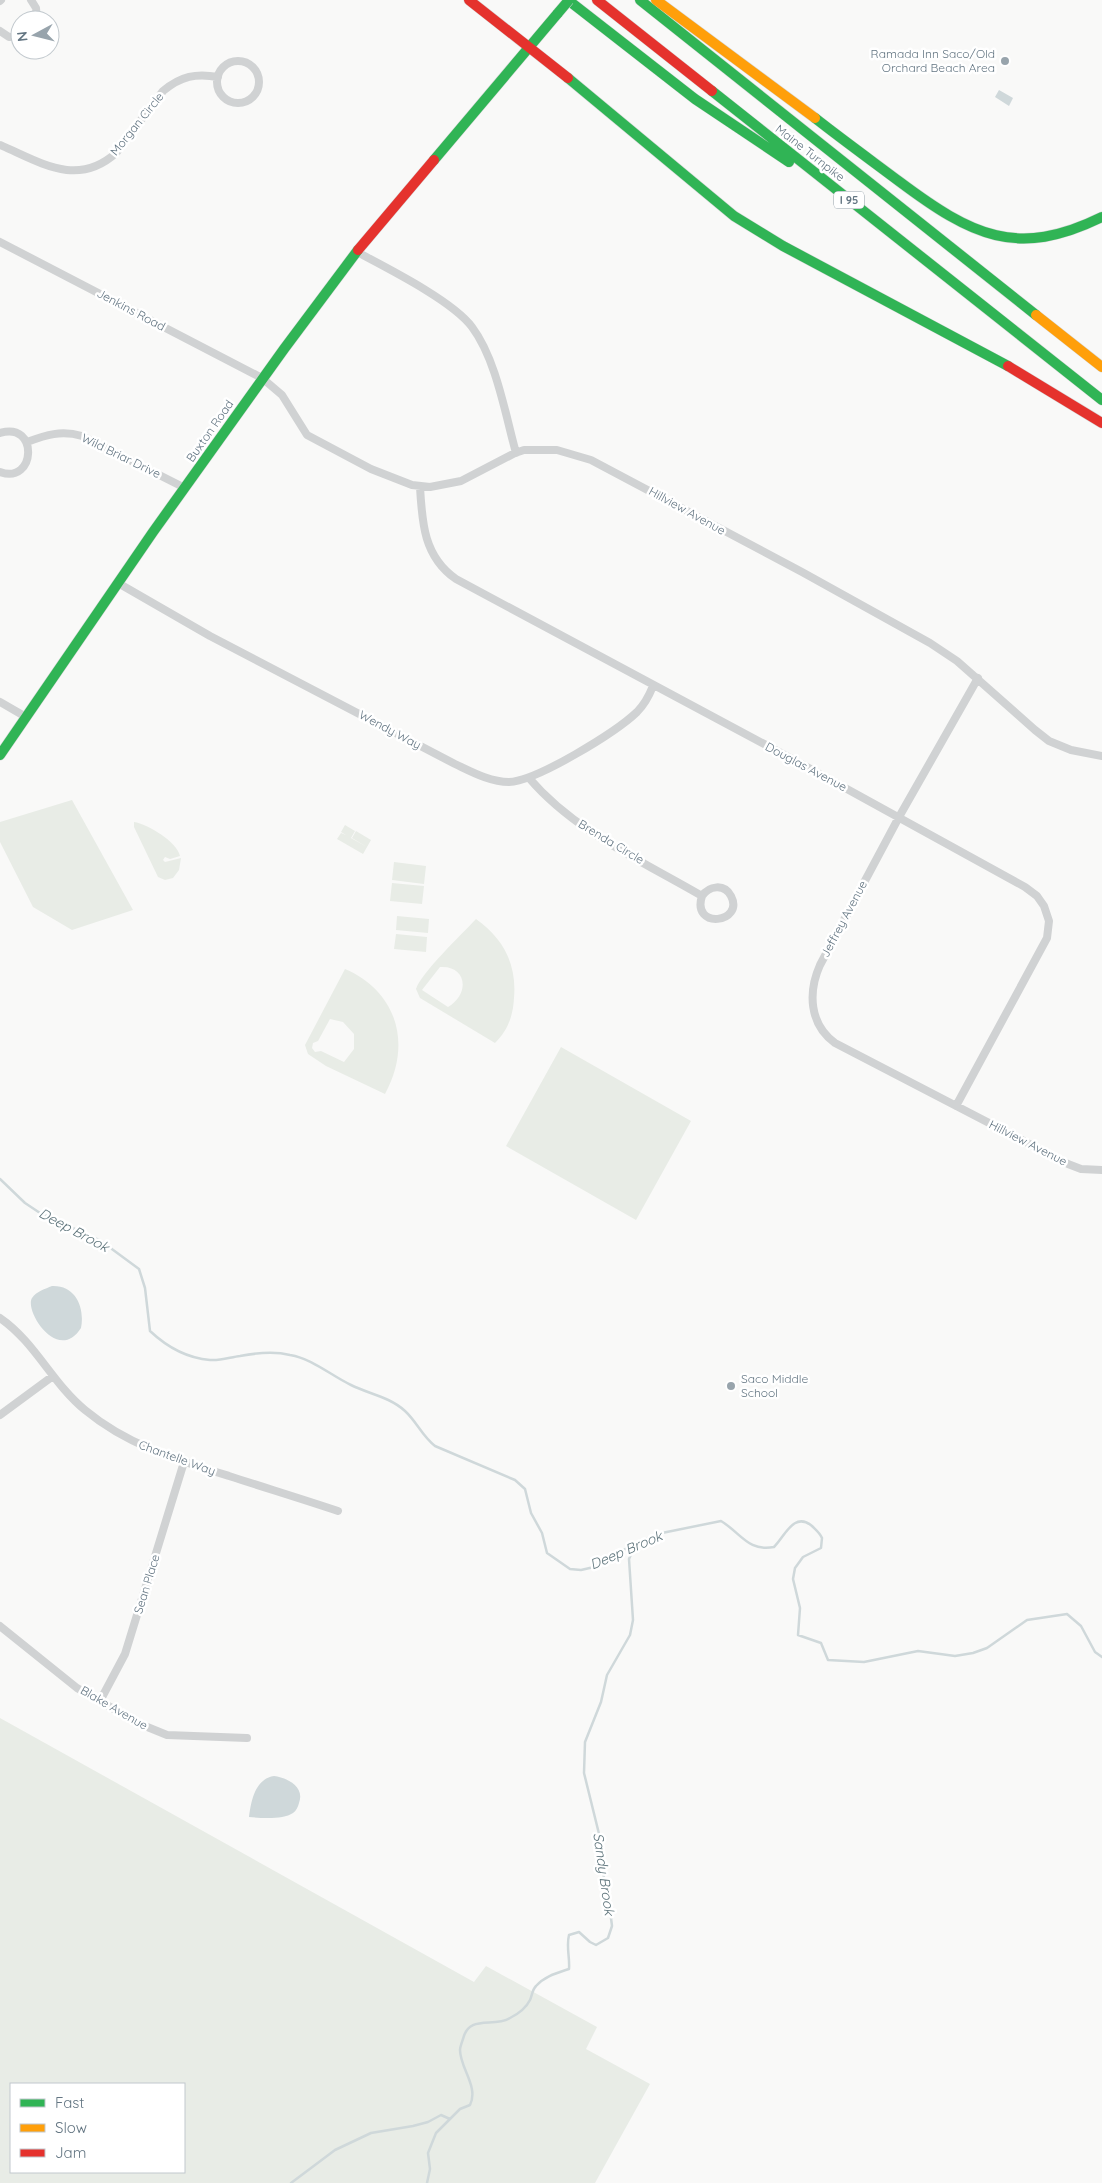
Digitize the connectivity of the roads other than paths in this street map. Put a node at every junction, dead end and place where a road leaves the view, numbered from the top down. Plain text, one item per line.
1 (468, 0) edge
2 (568, 0) edge
3 (597, 0) edge
4 (640, 0) edge
5 (656, 0) edge
6 (530, 46) junction
7 (218, 77) junction
8 (0, 146) edge
9 (868, 215) junction
10 (1102, 217) edge
11 (0, 242) edge
12 (357, 252) junction
13 (1102, 366) edge
14 (262, 378) junction
15 (1102, 400) edge
16 (1102, 423) edge
17 (0, 432) edge
18 (27, 442) junction
19 (516, 453) junction
20 (0, 472) edge
21 (420, 487) junction
22 (185, 488) junction
23 (118, 583) junction
24 (978, 678) junction
25 (654, 686) junction
26 (0, 702) edge
27 (26, 717) junction
28 (0, 755) edge
29 (1102, 756) edge
30 (529, 778) junction
31 (899, 817) junction
32 (702, 896) junction
33 (956, 1106) junction
34 (1102, 1170) edge
35 (0, 1318) edge
36 (53, 1376) junction
37 (0, 1415) edge
38 (184, 1462) junction
39 (338, 1510) dead end
40 (0, 1626) edge
41 (100, 1701) junction
42 (247, 1738) dead end

1 - 6 main road
2 - 6 main road, bridge
2 - 9 main road
3 - 9 main road, Maine Turnpike / I 95
4 - 13 main road, Maine Turnpike / I 95
5 - 10 main road
6 - 12 main road, Buxton Road
6 - 16 main road
7 - 7 street
7 - 8 street, Morgan Circle
9 - 15 main road, Maine Turnpike / I 95
11 - 14 street, Jenkins Road
12 - 14 main road, Buxton Road
12 - 19 street
14 - 21 street, Hillview Avenue
14 - 22 main road, Buxton Road
17 - 18 street
18 - 20 street
18 - 22 street, Wild Briar Drive
19 - 21 street, Hillview Avenue
19 - 24 street, Hillview Avenue
21 - 25 street, Douglas Avenue
22 - 23 main road, Buxton Road
23 - 27 main road, Buxton Road
23 - 30 street, Wendy Way
24 - 29 street, Hillview Avenue
24 - 31 street, Jeffrey Avenue
25 - 30 street, Wendy Way
25 - 31 street, Douglas Avenue
26 - 27 street
27 - 28 main road, Buxton Road
30 - 32 street, Brenda Circle
31 - 33 street, Jeffrey Avenue
31 - 33 street, Douglas Avenue
32 - 32 street
33 - 34 street, Hillview Avenue
35 - 36 street, Chantelle Way
36 - 37 street
36 - 38 street, Chantelle Way
38 - 39 street, Chantelle Way
38 - 41 street, Sean Place
40 - 41 street, Blake Avenue
41 - 42 street, Blake Avenue

